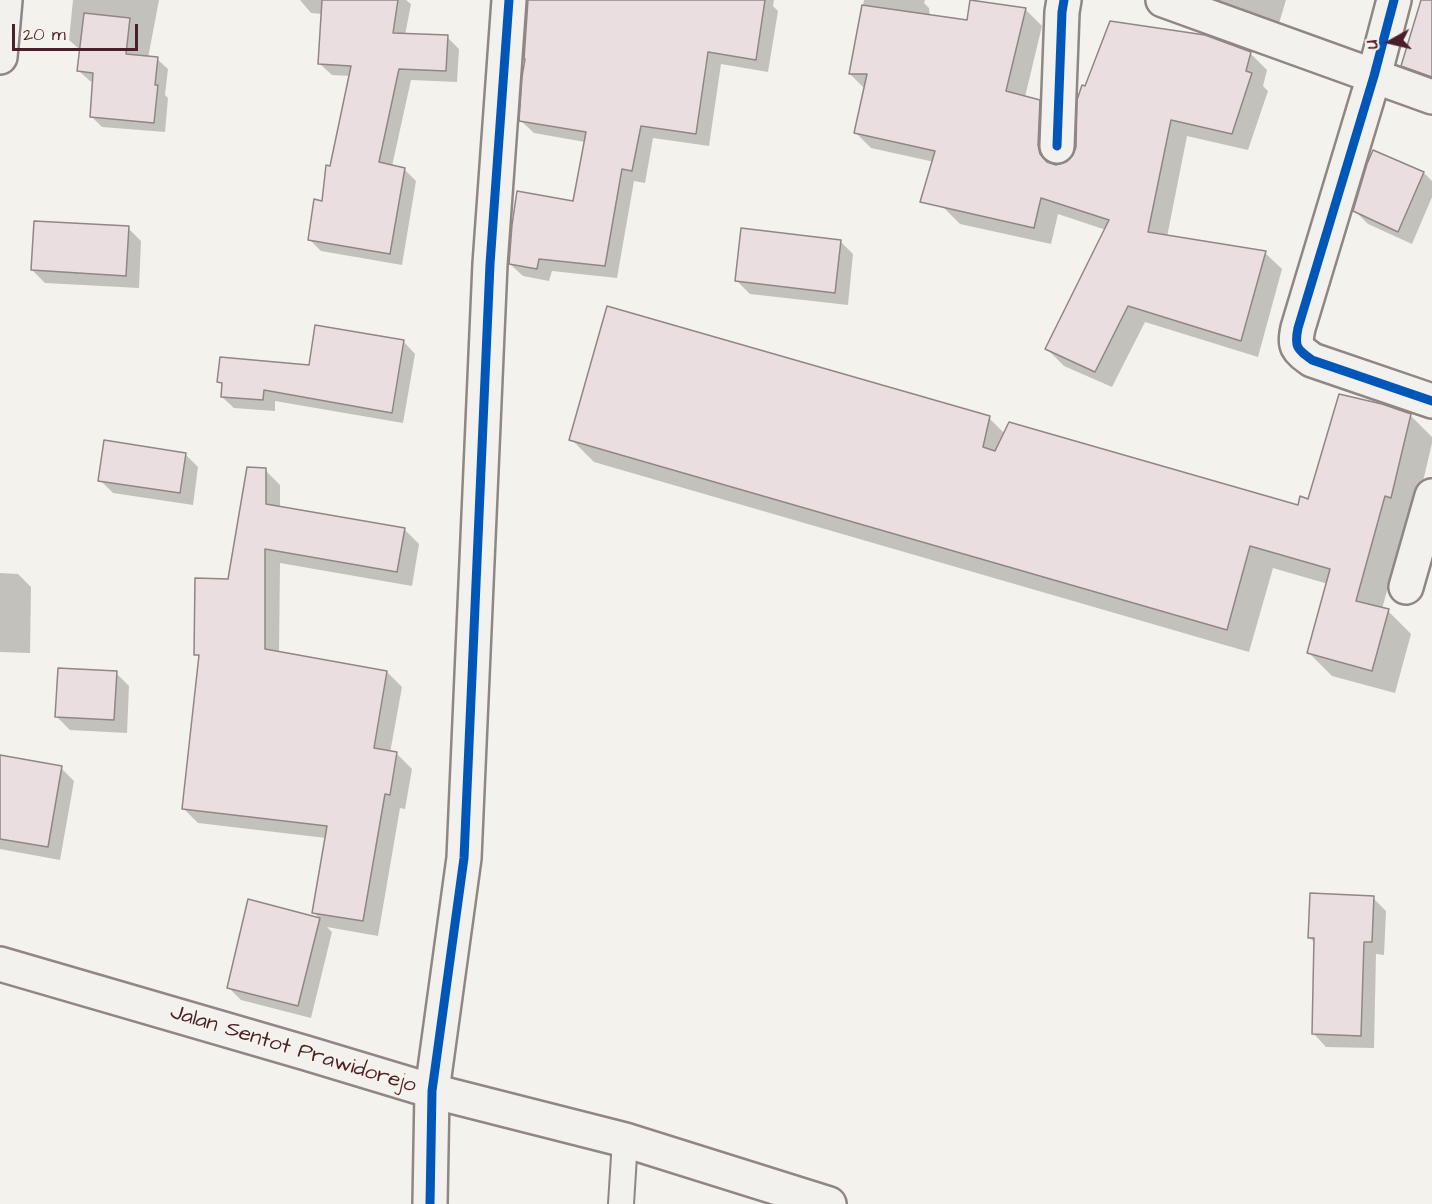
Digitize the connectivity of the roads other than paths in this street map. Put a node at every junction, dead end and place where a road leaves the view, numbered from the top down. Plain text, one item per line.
1 (5, 0) edge
2 (509, 0) edge
3 (1065, 0) edge
4 (1163, 0) edge
5 (1394, 0) edge
6 (0, 57) edge
7 (1374, 76) junction
8 (1432, 97) edge
9 (1057, 147) dead end
10 (1432, 401) edge
11 (1432, 496) edge
12 (1406, 587) dead end
13 (0, 963) edge
14 (432, 1091) junction
15 (626, 1140) junction
16 (813, 1201) edge
17 (430, 1204) edge
18 (621, 1204) edge

1 - 6 street
2 - 14 street
3 - 9 street
4 - 7 street
5 - 7 street
7 - 8 street
7 - 10 street
11 - 12 street
13 - 14 street, Jalan Sentot Prawidorejo
14 - 15 street, Jalan Sentot Prawidorejo
14 - 17 street
15 - 16 street, Jalan Sentot Prawidorejo
15 - 18 lane

